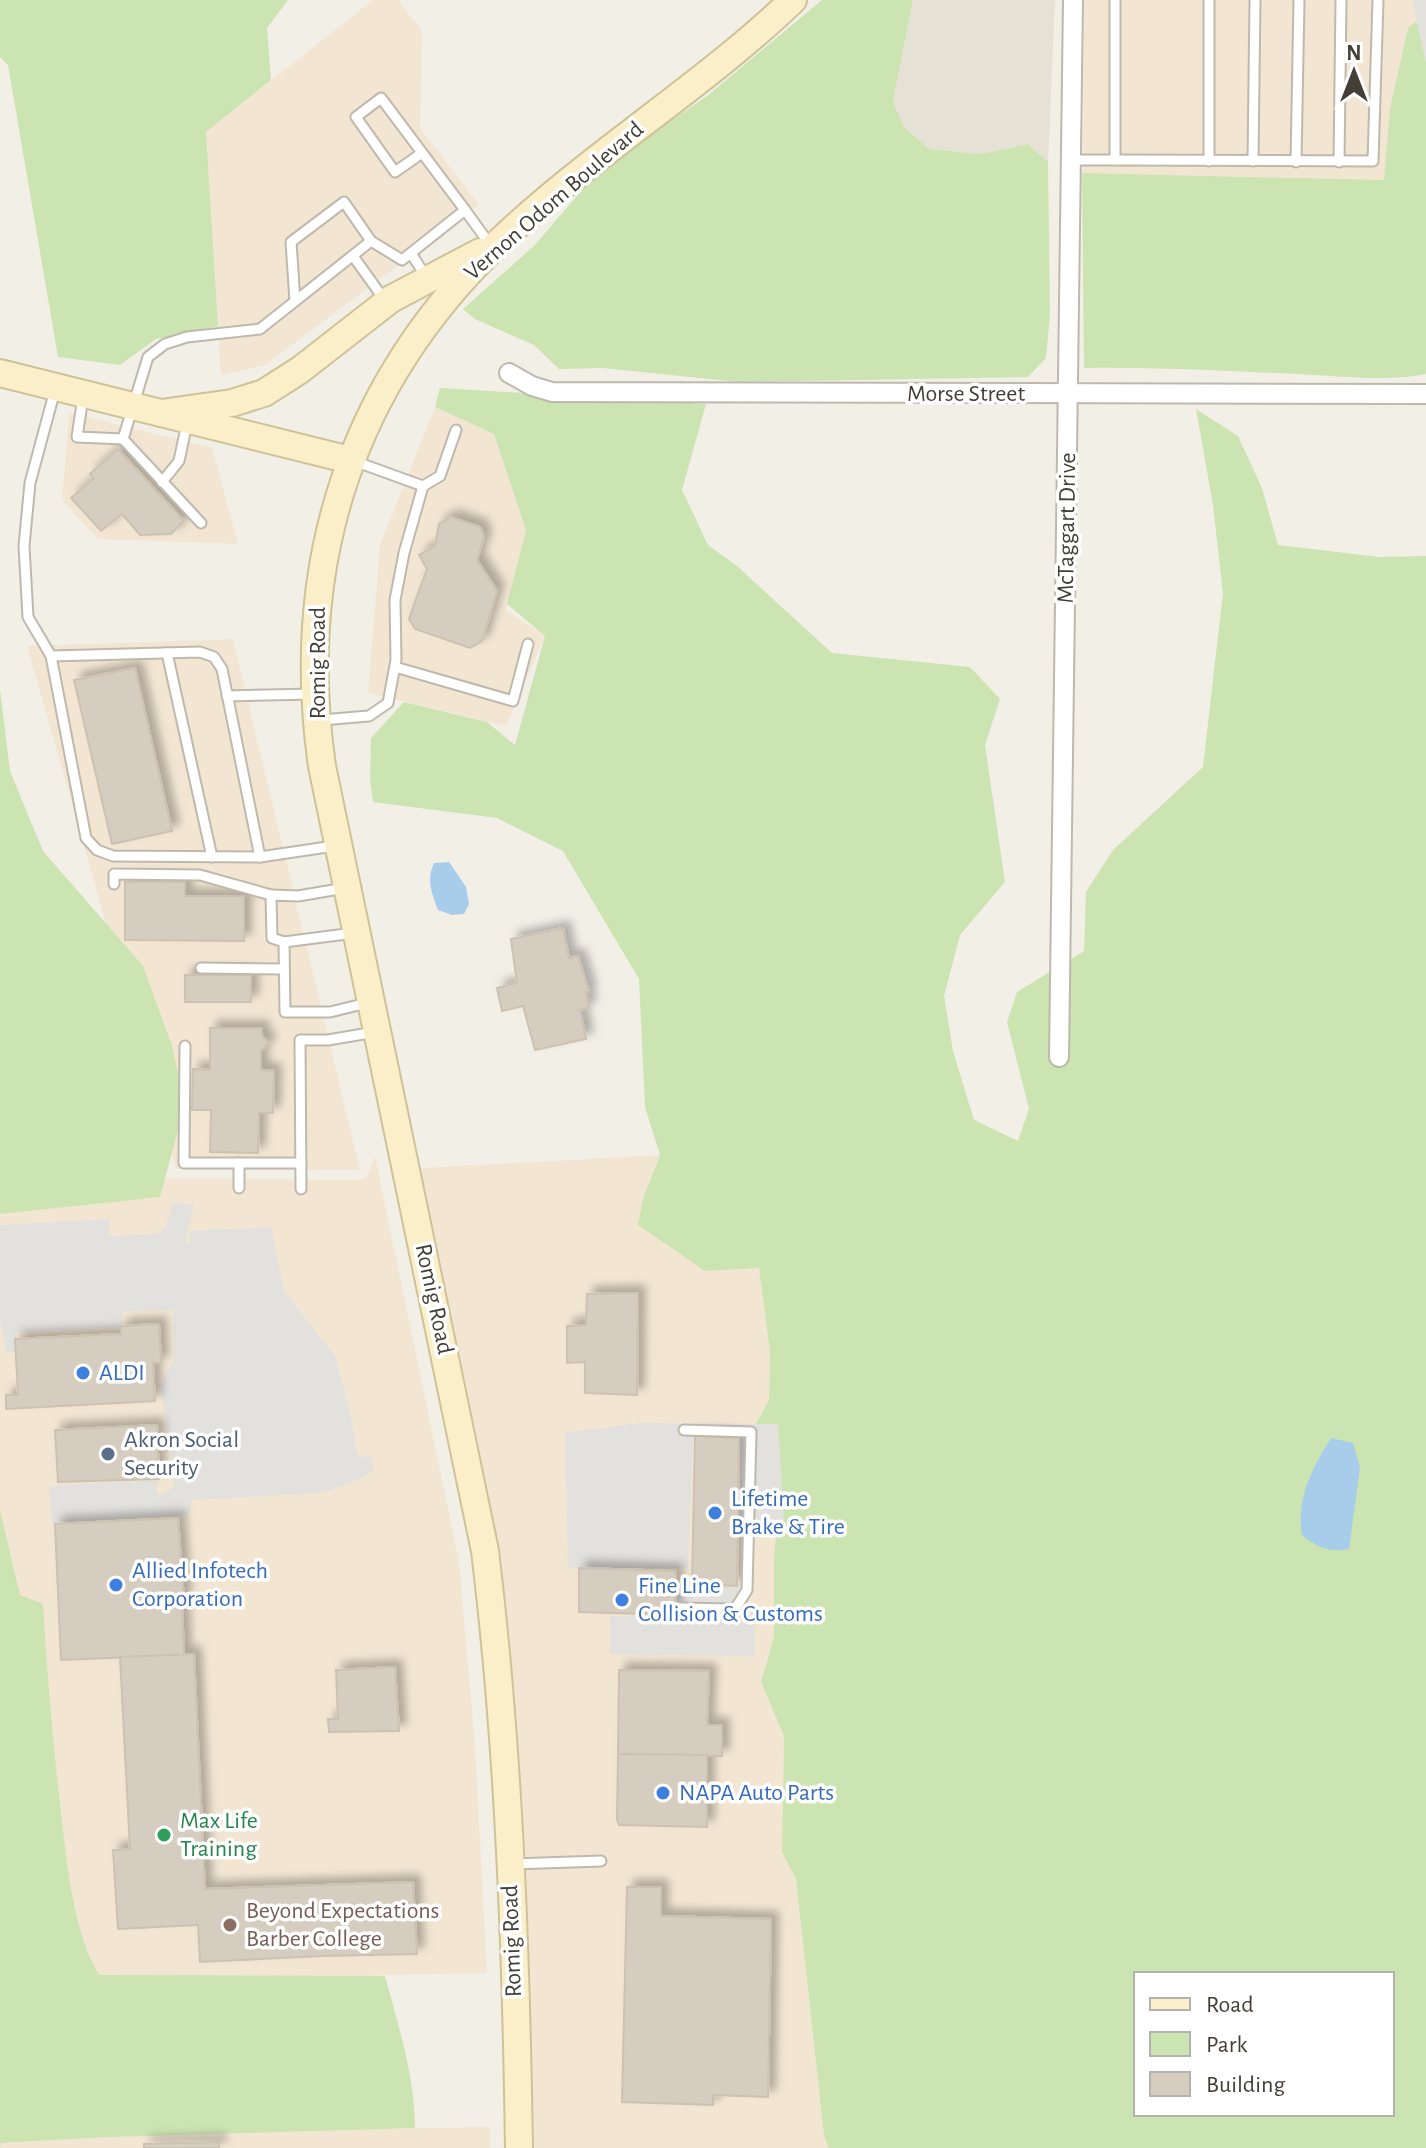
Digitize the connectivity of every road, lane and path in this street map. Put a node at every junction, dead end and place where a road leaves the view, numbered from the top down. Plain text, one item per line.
1 (793, 0) edge
2 (1073, 0) edge
3 (1115, 0) edge
4 (1209, 0) edge
5 (1255, 0) edge
6 (1299, 0) edge
7 (1341, 0) edge
8 (1378, 0) edge
9 (422, 153) junction
10 (1072, 160) junction
11 (1115, 160) junction
12 (1209, 161) junction
13 (1253, 161) junction
14 (1296, 162) junction
15 (1339, 162) junction
16 (465, 210) junction
17 (371, 241) junction
18 (495, 244) junction
19 (411, 253) junction
20 (353, 256) junction
21 (427, 279) junction
22 (295, 301) junction
23 (387, 303) junction
24 (0, 373) edge
25 (509, 373) dead end
26 (56, 387) junction
27 (83, 394) junction
28 (1069, 394) junction
29 (1426, 394) edge
30 (132, 406) junction
31 (161, 413) junction
32 (188, 420) junction
33 (456, 430) dead end
34 (123, 439) junction
35 (350, 460) junction
36 (162, 482) junction
37 (423, 486) junction
38 (201, 523) dead end
39 (528, 644) dead end
40 (167, 653) junction
41 (51, 656) junction
42 (395, 667) junction
43 (227, 696) junction
44 (315, 707) junction
45 (340, 845) junction
46 (212, 857) junction
47 (260, 857) junction
48 (114, 884) dead end
49 (349, 888) junction
50 (271, 895) junction
51 (358, 932) junction
52 (284, 942) junction
53 (201, 968) dead end
54 (284, 969) junction
55 (373, 1002) junction
56 (379, 1032) junction
57 (185, 1046) dead end
58 (1059, 1057) dead end
59 (239, 1163) junction
60 (301, 1163) junction
61 (239, 1188) dead end
62 (301, 1189) dead end
63 (684, 1430) dead end
64 (680, 1608) dead end
65 (601, 1861) dead end
66 (509, 1864) junction
67 (519, 2148) edge

1 - 18 street, Vernon Odom Boulevard
2 - 10 street, McTaggart Drive
3 - 11 lane
4 - 12 lane
5 - 13 lane
6 - 14 lane
7 - 15 lane
8 - 15 lane
9 - 9 lane
9 - 16 lane
10 - 11 lane
10 - 28 street, McTaggart Drive
11 - 12 lane
12 - 13 lane
13 - 14 lane
14 - 15 lane
16 - 18 lane
16 - 19 lane
17 - 19 lane
17 - 20 lane
17 - 22 lane
18 - 21 street
18 - 35 street, Vernon Odom Boulevard
19 - 21 lane
20 - 22 lane
20 - 23 lane
21 - 23 street
22 - 30 lane
23 - 31 street
24 - 26 street
25 - 28 street, Morse Street
26 - 27 street
26 - 41 lane
27 - 30 street
27 - 34 lane
28 - 29 street, Morse Street
28 - 58 street, McTaggart Drive
30 - 31 street
30 - 34 lane
31 - 32 street
32 - 35 street
32 - 36 lane
33 - 37 lane
34 - 36 lane
35 - 37 lane
35 - 44 street, Romig Road
36 - 38 lane
37 - 42 lane
39 - 42 lane
40 - 41 lane
40 - 43 lane
40 - 46 lane
41 - 46 lane
42 - 44 lane
43 - 44 lane
43 - 47 lane
44 - 45 street, Romig Road
45 - 47 lane
45 - 49 street, Romig Road
46 - 47 lane
48 - 50 lane
49 - 50 lane
49 - 51 street, Romig Road
50 - 52 lane
51 - 52 lane
51 - 55 street, Romig Road
52 - 54 lane
53 - 54 lane
54 - 55 lane
55 - 56 street, Romig Road
56 - 60 lane
56 - 66 street, Romig Road
57 - 59 lane
59 - 60 lane
59 - 61 lane
60 - 62 lane
63 - 64 lane
65 - 66 lane
66 - 67 street, Romig Road

